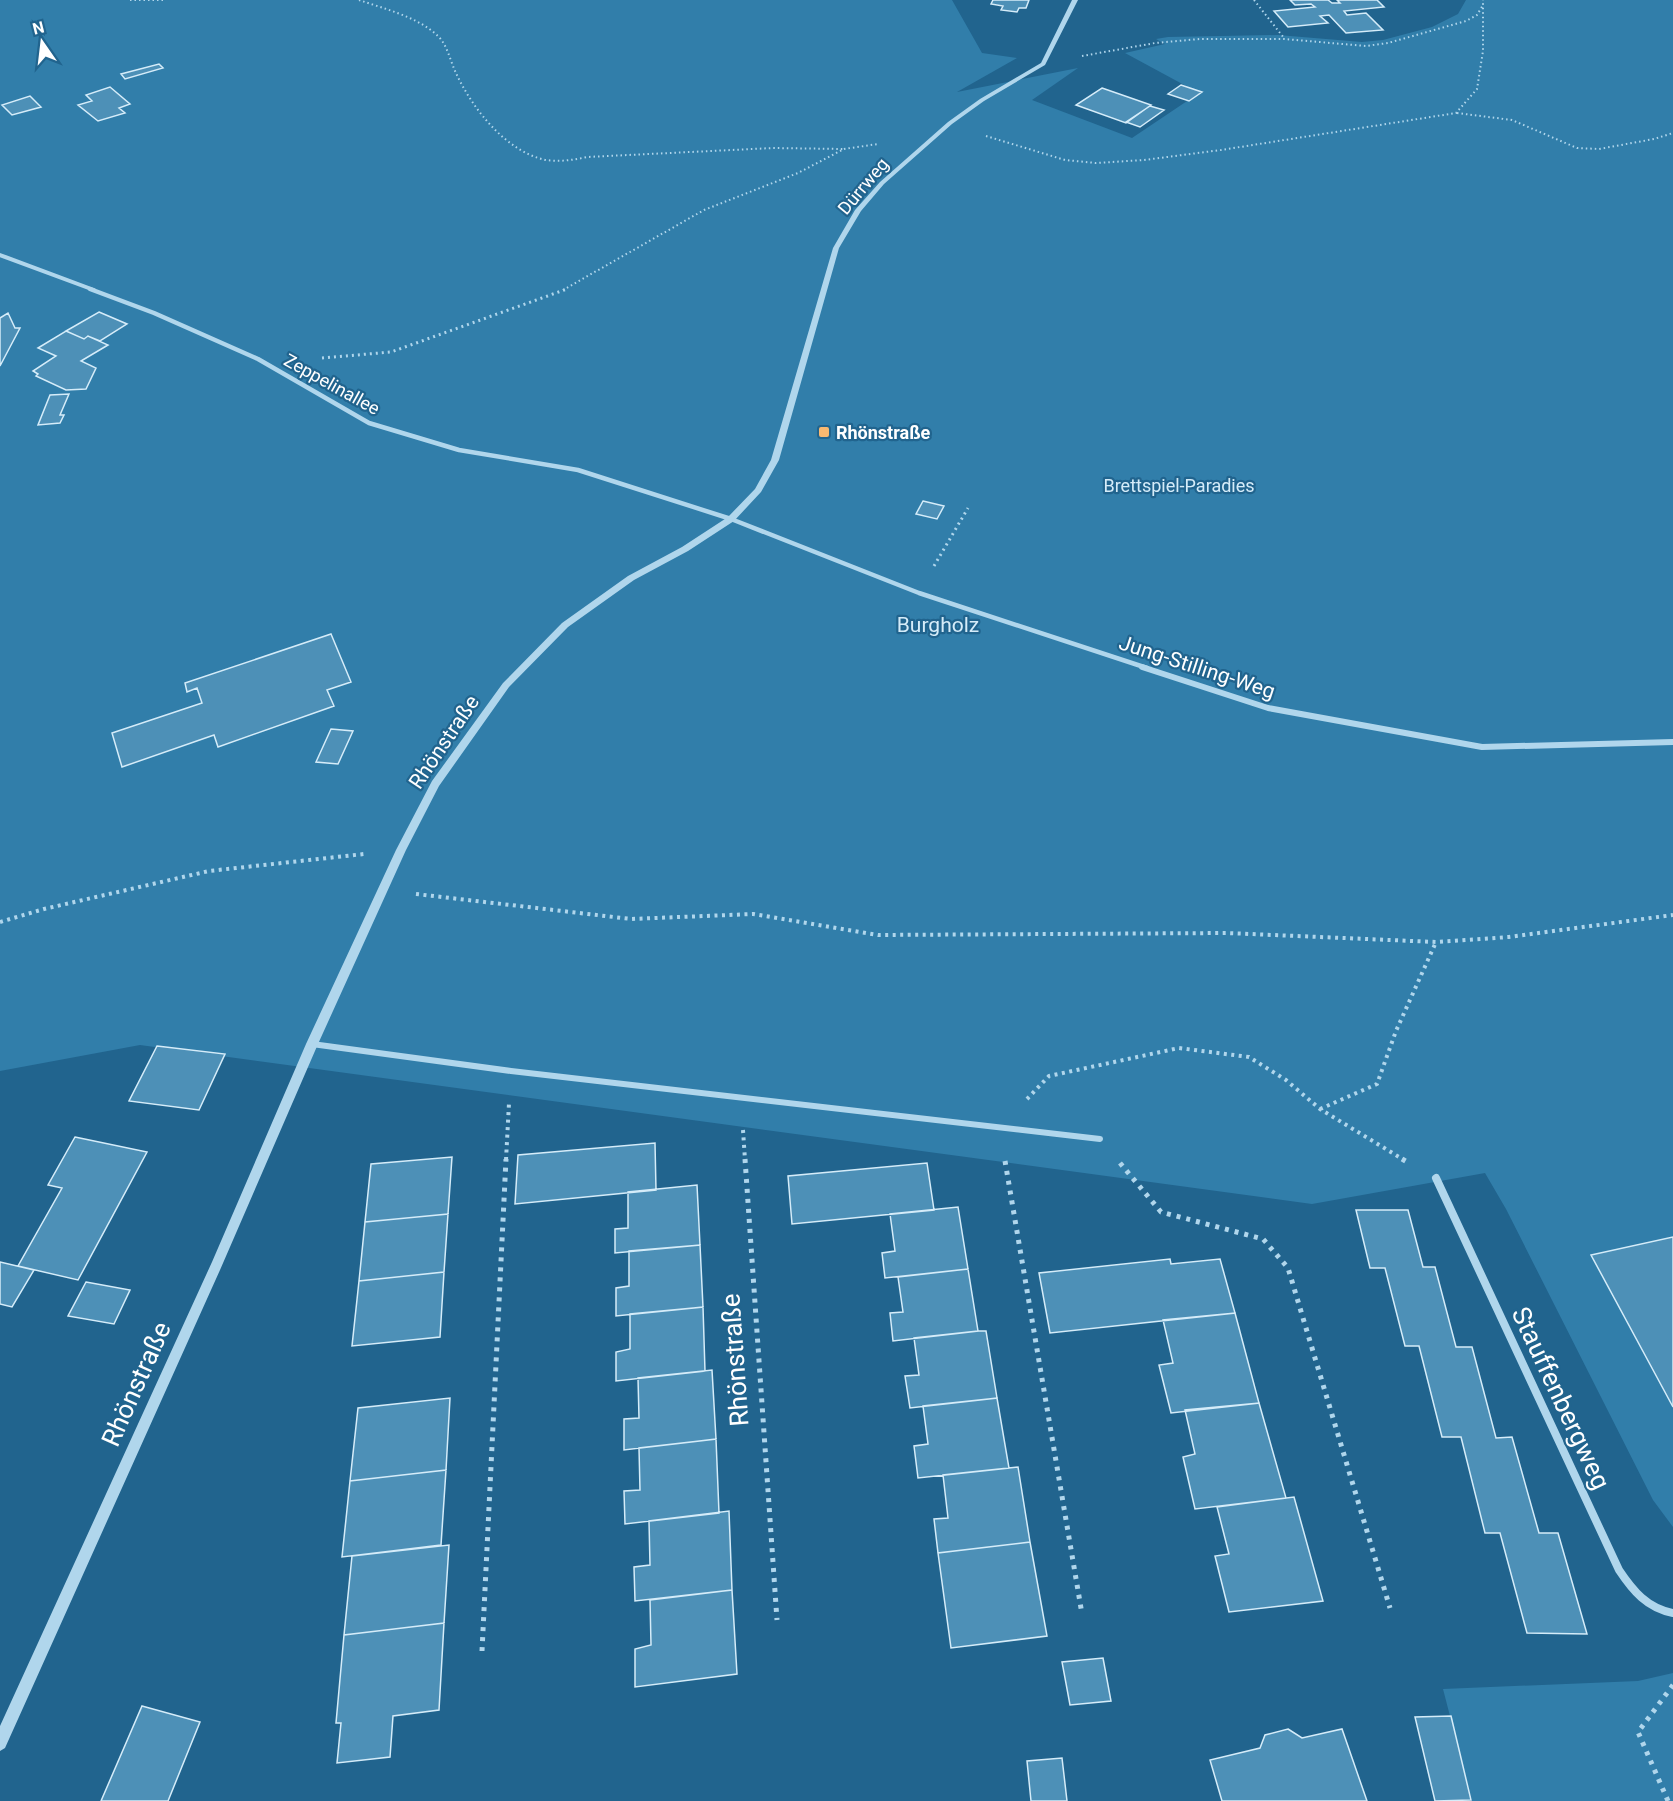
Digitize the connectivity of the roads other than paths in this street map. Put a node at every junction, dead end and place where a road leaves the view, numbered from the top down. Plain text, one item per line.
1 (1075, 0) edge
2 (0, 255) edge
3 (732, 519) junction
4 (1673, 742) edge
5 (312, 1044) junction
6 (1100, 1139) road end
7 (1436, 1178) road end
8 (1673, 1613) edge
9 (0, 1743) edge

1 - 3 street, Dürrweg
2 - 3 street, Zeppelinallee
3 - 4 street, Jung-Stilling-Weg
3 - 5 street, Rhönstraße
5 - 6 street
5 - 9 street, Rhönstraße
7 - 8 street, Stauffenbergweg

